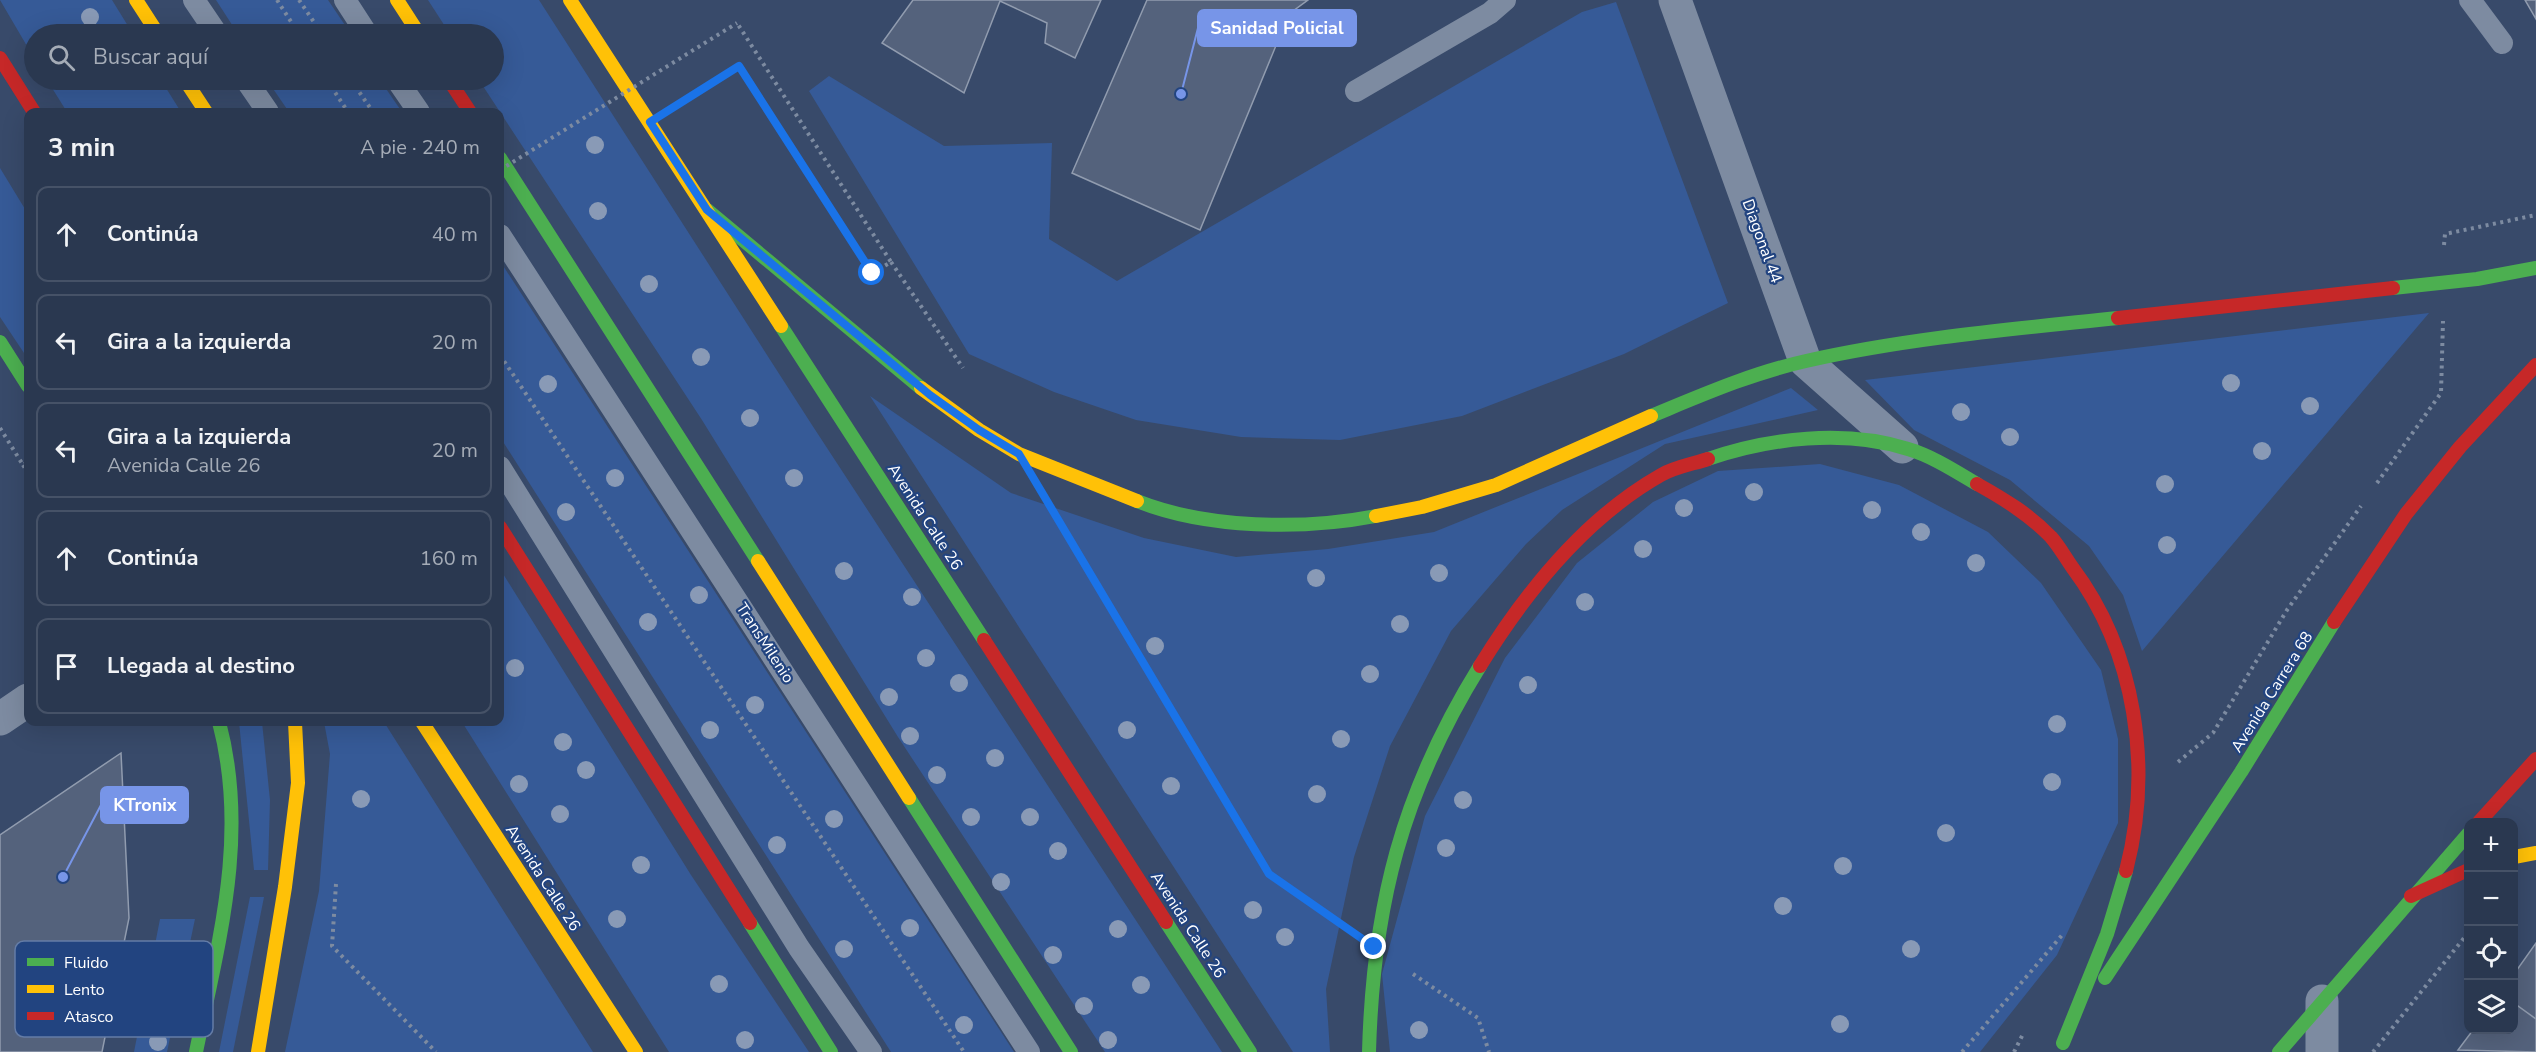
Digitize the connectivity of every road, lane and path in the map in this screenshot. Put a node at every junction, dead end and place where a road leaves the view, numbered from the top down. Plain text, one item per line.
1 (136, 0) edge
2 (194, 0) edge
3 (277, 0) edge
4 (299, 0) edge
5 (345, 0) edge
6 (397, 0) edge
7 (570, 0) edge
8 (1505, 0) edge
9 (1675, 0) edge
10 (2470, 0) edge
11 (152, 24) edge
12 (210, 24) edge
13 (293, 24) edge
14 (315, 24) edge
15 (361, 24) edge
16 (413, 24) edge
17 (2502, 43) dead end
18 (0, 58) edge
19 (192, 90) edge
20 (253, 90) edge
21 (334, 90) edge
22 (358, 90) edge
23 (404, 90) edge
24 (456, 90) edge
25 (1356, 92) dead end
26 (31, 108) edge
27 (203, 108) edge
28 (265, 108) edge
29 (345, 108) edge
30 (370, 108) edge
31 (416, 108) edge
32 (467, 108) edge
33 (650, 122) junction
34 (504, 164) edge
35 (504, 168) edge
36 (707, 210) junction
37 (2536, 215) edge
38 (2445, 234) dead end
39 (504, 241) edge
40 (891, 262) junction
41 (2536, 268) edge
42 (0, 342) edge
43 (504, 361) edge
44 (1805, 362) junction
45 (2536, 365) edge
46 (965, 371) dead end
47 (24, 380) edge
48 (0, 428) edge
49 (1902, 447) junction
50 (23, 465) edge
51 (504, 473) edge
52 (1049, 505) dead end
53 (504, 533) edge
54 (24, 703) edge
55 (0, 719) edge
56 (220, 726) edge
57 (295, 726) edge
58 (425, 726) edge
59 (2536, 759) edge
60 (2483, 818) edge
61 (2464, 839) edge
62 (2536, 853) edge
63 (2518, 856) edge
64 (2465, 872) edge
65 (336, 884) dead end
66 (2411, 897) junction
67 (2067, 930) dead end
68 (2464, 939) edge
69 (1374, 947) junction
70 (213, 965) edge
71 (2322, 1001) junction
72 (199, 1037) edge
73 (2060, 1048) edge
74 (196, 1052) edge
75 (258, 1052) edge
76 (436, 1052) edge
77 (636, 1052) edge
78 (831, 1052) edge
79 (871, 1052) edge
80 (964, 1052) edge
81 (1029, 1052) edge
82 (1071, 1052) edge
83 (1250, 1052) edge
84 (1369, 1052) edge
85 (1489, 1052) edge
86 (1962, 1052) edge
87 (2279, 1052) edge
88 (2322, 1052) edge
89 (2373, 1052) edge

1 - 11 main road
2 - 12 lane
3 - 13 path
4 - 14 path
5 - 15 lane
6 - 16 main road
7 - 33 main road, Avenida Calle 26
8 - 25 lane
9 - 44 street, Diagonal 44
10 - 17 lane
18 - 26 main road
19 - 27 main road
20 - 28 lane
21 - 29 path
22 - 30 path
23 - 31 lane
24 - 32 main road
33 - 36 main road, Avenida Calle 26
33 - 40 path
34 - 82 main road
35 - 40 path, bridge
36 - 44 main road
36 - 83 main road, Avenida Calle 26
37 - 38 path
39 - 81 lane, TransMilenio
40 - 46 path
41 - 44 main road
42 - 47 main road
43 - 80 path
44 - 49 street, Diagonal 44
45 - 73 main road, Avenida Carrera 68
48 - 50 path
49 - 69 main road
49 - 73 main road
51 - 79 lane
52 - 69 path
53 - 78 main road
54 - 55 street
56 - 70 main road
57 - 75 main road
58 - 77 main road, Avenida Calle 26
59 - 60 main road
61 - 66 main road
62 - 63 main road
64 - 66 main road
65 - 76 path
66 - 71 main road
67 - 86 path
68 - 89 path
69 - 84 main road
69 - 85 path
71 - 87 main road
71 - 88 street
72 - 74 main road

